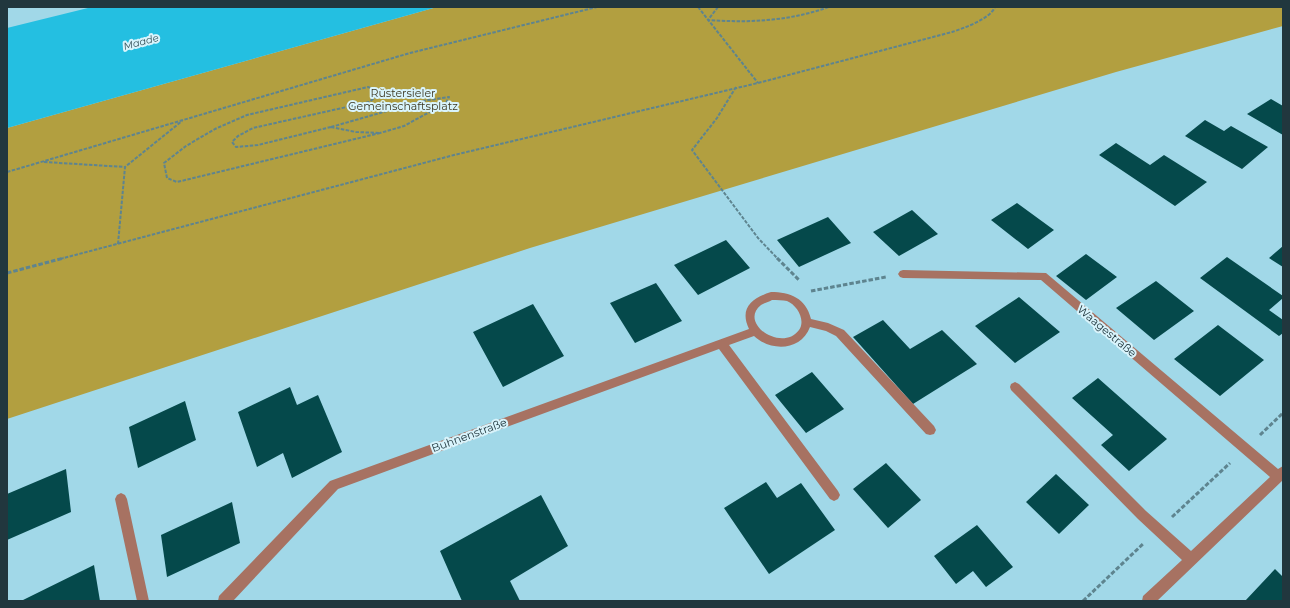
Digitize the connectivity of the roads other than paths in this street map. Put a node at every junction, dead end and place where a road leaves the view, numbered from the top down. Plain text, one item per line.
1 (903, 274) road end
2 (807, 322) junction
3 (755, 331) junction
4 (721, 343) junction
5 (1015, 387) dead end
6 (930, 430) dead end
7 (1280, 474) edge
8 (834, 495) dead end
9 (121, 499) dead end
10 (1191, 560) junction
11 (142, 601) edge
12 (224, 601) edge
13 (1148, 601) edge

1 - 7 street, Waagestraße
2 - 3 street
2 - 3 street
2 - 6 street
3 - 4 street, Buhnenstraße
4 - 8 street
4 - 12 street, Buhnenstraße
5 - 10 street
7 - 10 street, Waagestraße
9 - 11 street
10 - 13 street, Waagestraße

